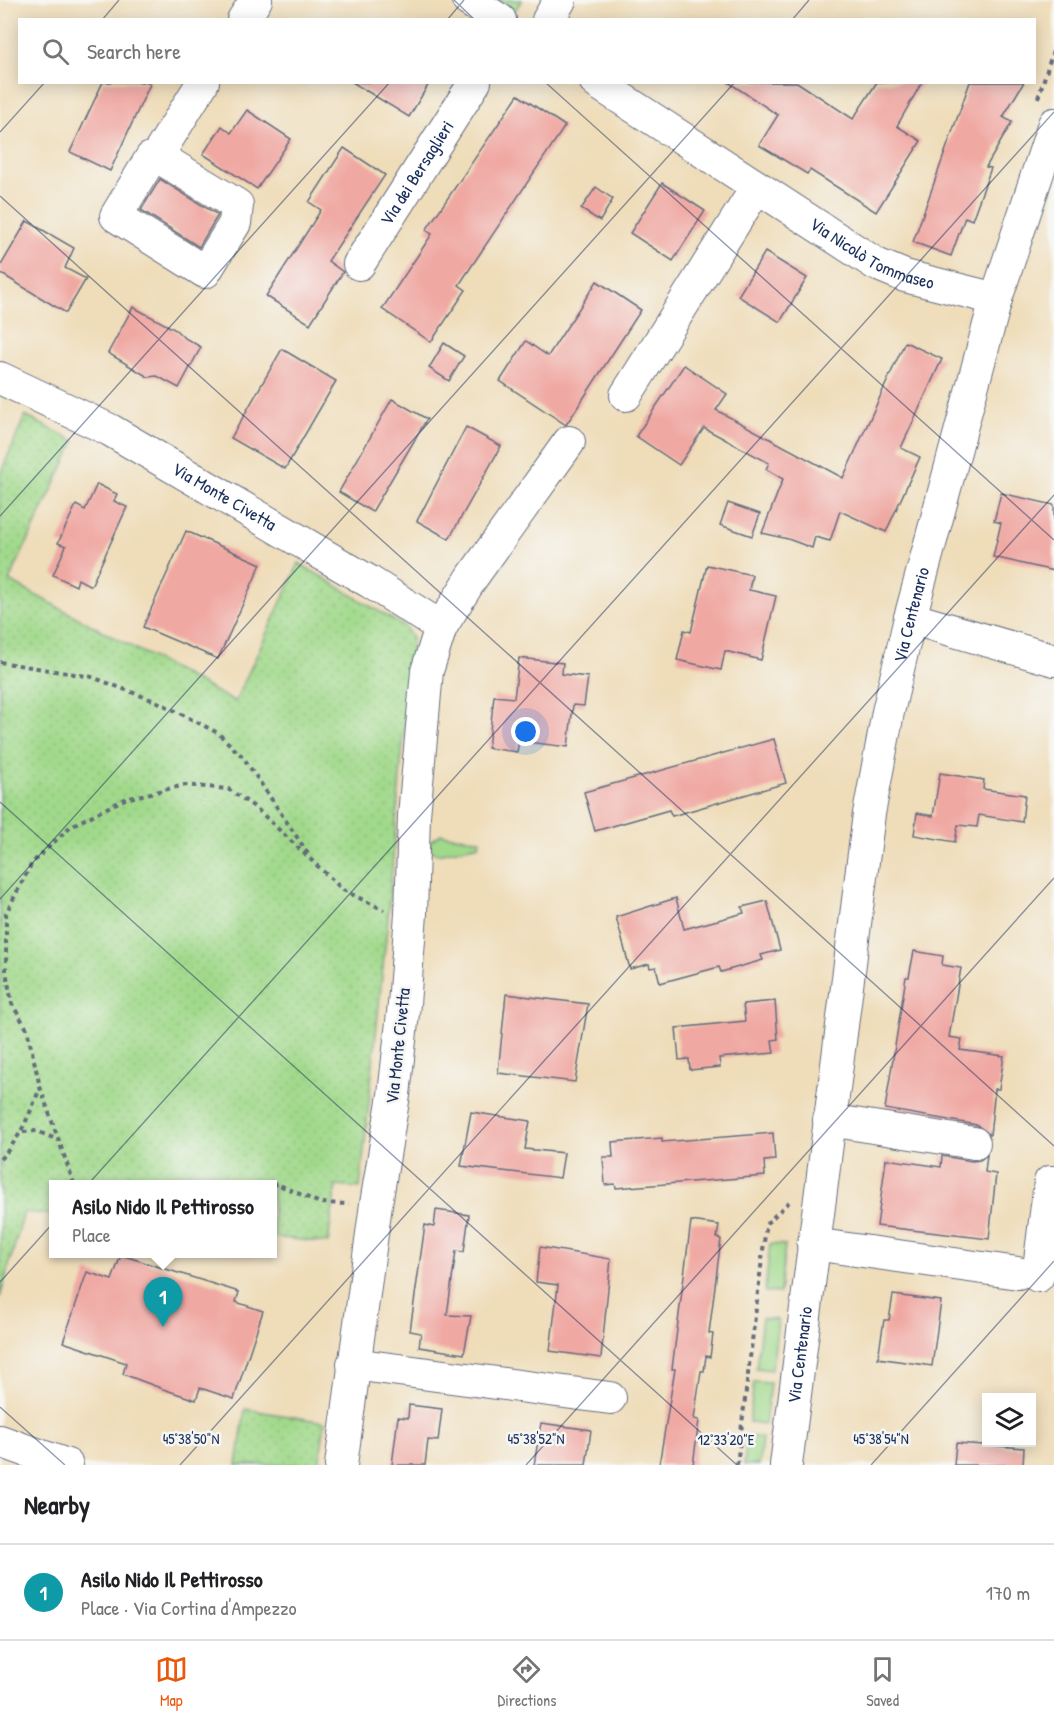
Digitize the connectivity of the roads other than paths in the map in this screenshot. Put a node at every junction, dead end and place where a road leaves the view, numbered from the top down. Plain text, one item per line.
1 (256, 0) edge
2 (468, 0) edge
3 (560, 0) edge
4 (244, 18) edge
5 (497, 18) edge
6 (549, 18) edge
7 (202, 84) edge
8 (474, 84) edge
9 (599, 84) edge
10 (1054, 124) edge
11 (157, 156) dead end
12 (757, 187) junction
13 (359, 264) dead end
14 (996, 299) junction
15 (0, 378) edge
16 (626, 395) dead end
17 (569, 442) dead end
18 (910, 618) junction
19 (441, 627) junction
20 (1054, 660) edge
21 (829, 1120) junction
22 (974, 1143) dead end
23 (1054, 1182) edge
24 (813, 1244) junction
25 (354, 1364) junction
26 (610, 1398) dead end
27 (0, 1441) edge
28 (68, 1465) edge
29 (341, 1465) edge
30 (786, 1465) edge

1 - 4 street
2 - 5 street
3 - 6 street
7 - 11 street
8 - 13 street, Via dei Bersaglieri
9 - 12 street, Via Nicolò Tommaseo
10 - 14 street, Via Centenario
12 - 14 street, Via Nicolò Tommaseo
12 - 16 street
14 - 18 street, Via Centenario
15 - 19 street, Via Monte Civetta
17 - 19 street, Via Monte Civetta
18 - 20 street
18 - 21 street, Via Centenario
19 - 25 street, Via Monte Civetta
21 - 22 street
21 - 24 street, Via Centenario
23 - 24 street
24 - 30 street, Via Centenario
25 - 26 street
25 - 29 street, Via Monte Civetta
27 - 28 street

